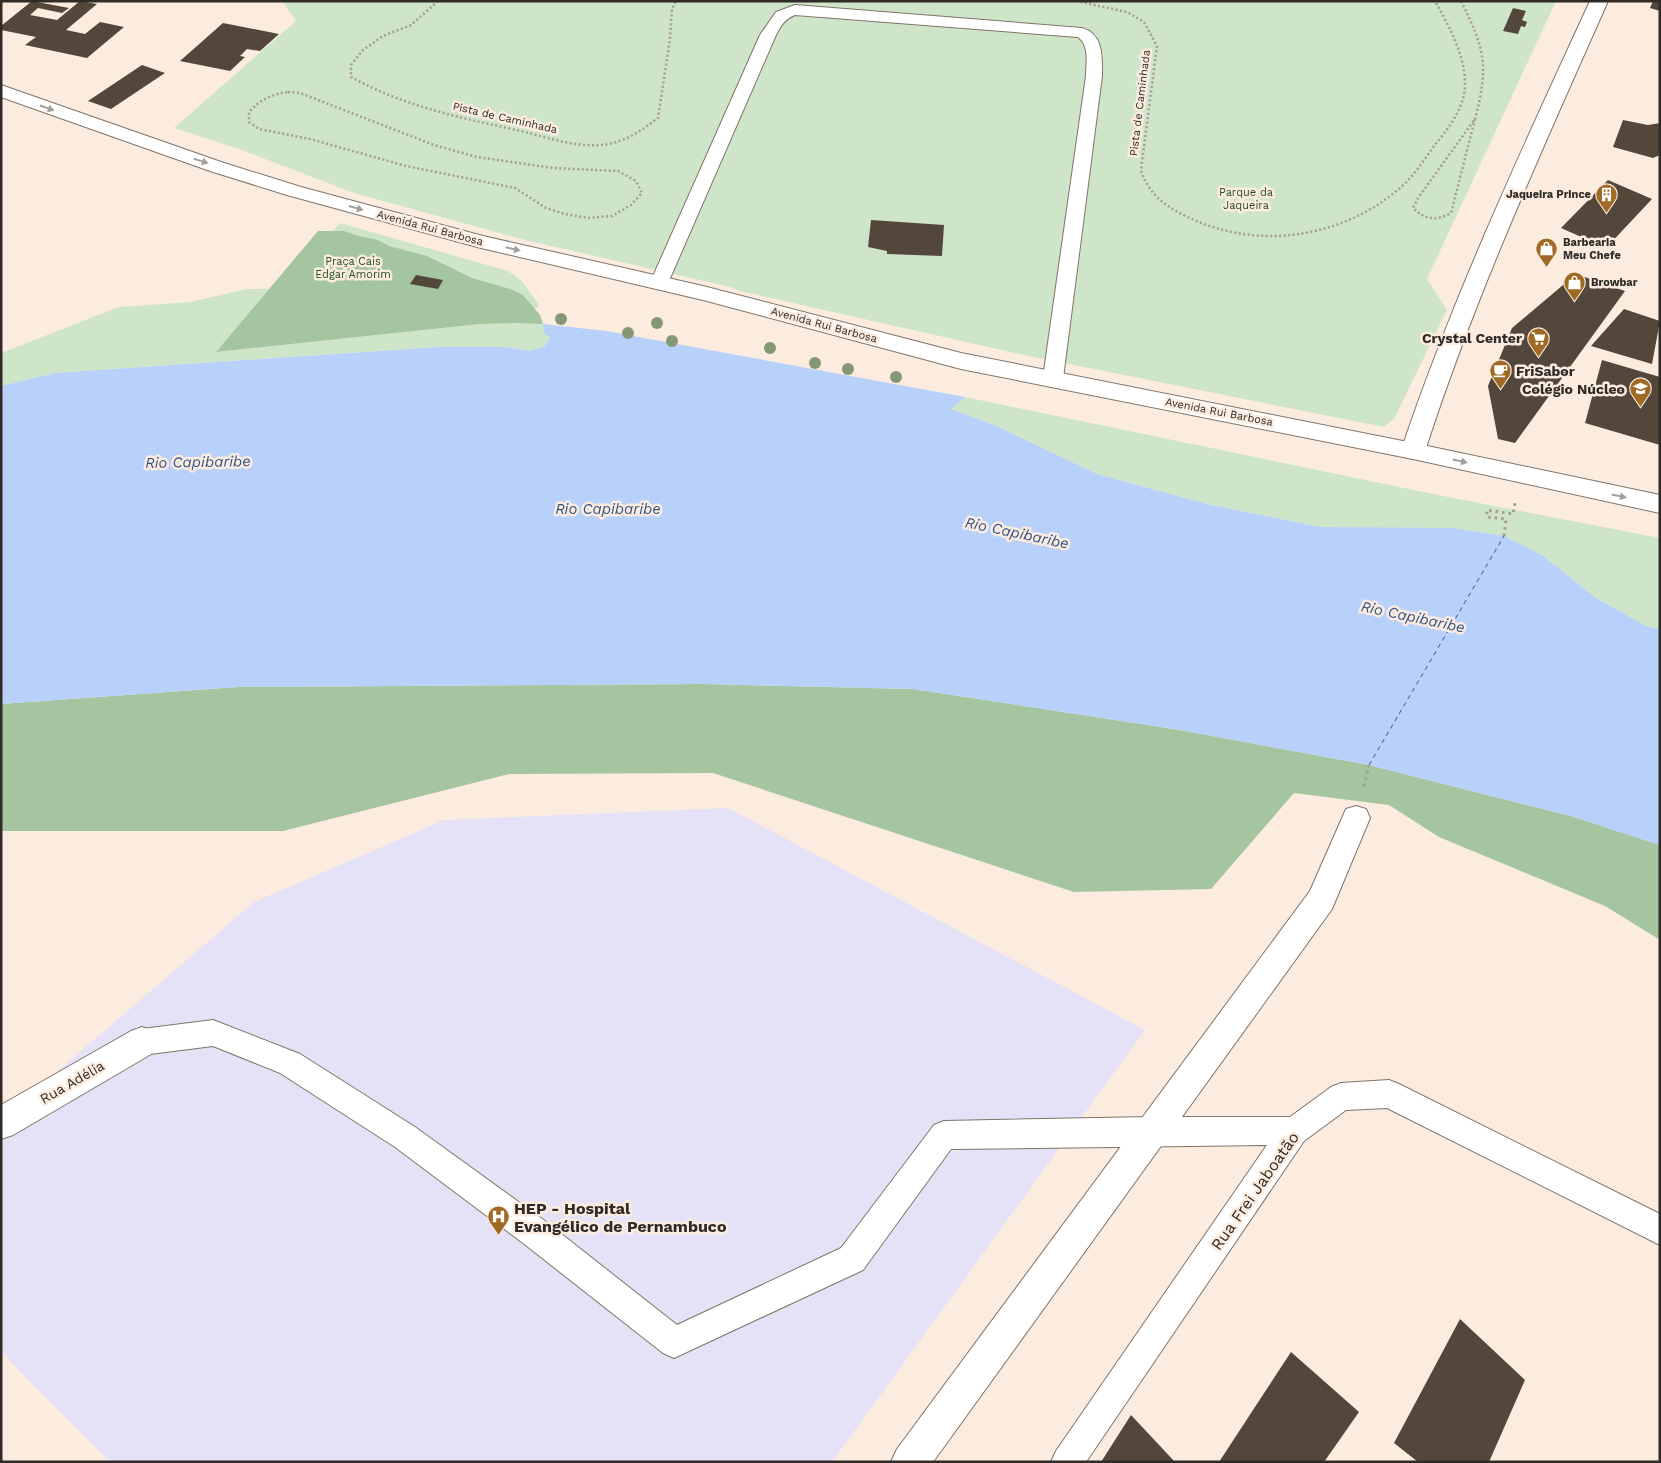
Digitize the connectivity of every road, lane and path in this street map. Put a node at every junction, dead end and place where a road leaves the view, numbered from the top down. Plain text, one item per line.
1 (438, 1) edge
2 (676, 1) edge
3 (1076, 1) edge
4 (1435, 1) edge
5 (1460, 1) edge
6 (1599, 1) edge
7 (1, 92) edge
8 (1476, 118) junction
9 (347, 150) joint
10 (659, 283) junction
11 (1053, 378) junction
12 (1413, 451) junction
13 (1524, 475) junction
14 (1660, 504) edge
15 (1504, 536) dead end
16 (1356, 818) dead end
17 (142, 1042) joint
18 (1, 1123) edge
19 (1150, 1131) junction
20 (1294, 1131) junction
21 (1660, 1230) edge
22 (910, 1462) edge
23 (1067, 1462) edge

1 - 2 path, Pista de Caminhada
3 - 4 path, Pista de Caminhada
5 - 8 path
6 - 12 main road
7 -> 10 main road, Avenida Rui Barbosa
8 - 8 path
9 - 9 path
10 - 11 main road, Avenida Rui Barbosa
10 - 11 lane
11 - 12 main road, Avenida Rui Barbosa
12 -> 13 main road, Avenida Rui Barbosa
13 -> 14 main road, Avenida Rui Barbosa
13 - 15 path
16 - 19 main road
17 - 18 main road, Rua Adélia
17 - 19 lane
19 - 20 lane
19 - 22 main road
20 - 21 lane, Rua Frei Jaboatão
20 - 23 lane, Rua Frei Jaboatão

